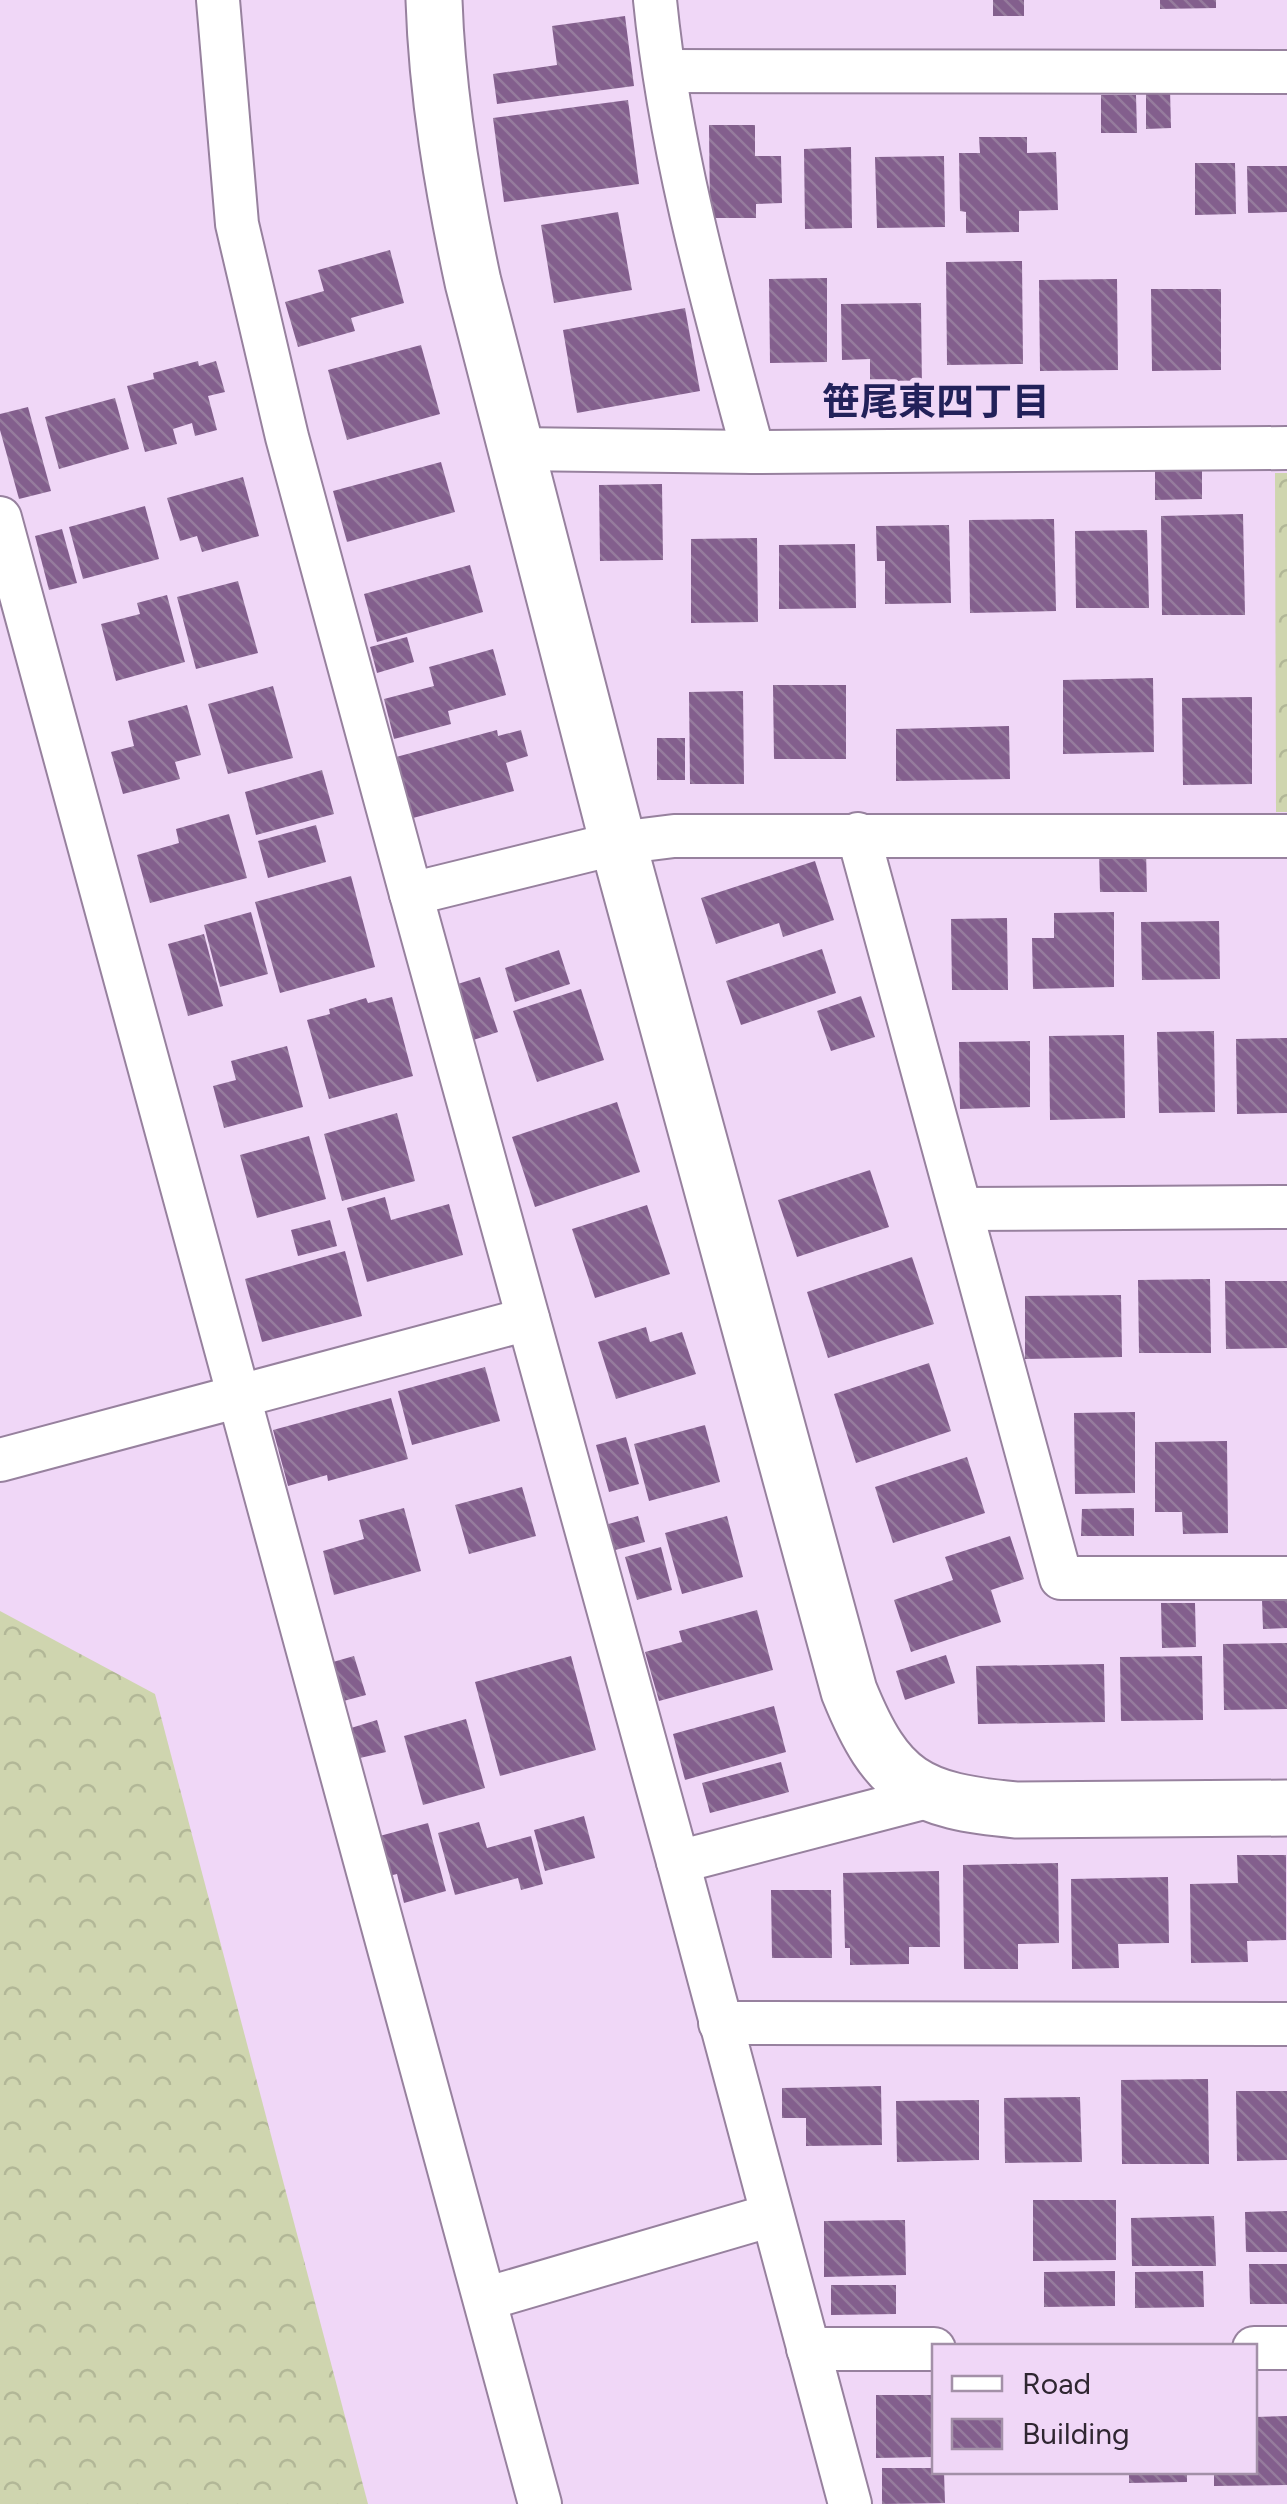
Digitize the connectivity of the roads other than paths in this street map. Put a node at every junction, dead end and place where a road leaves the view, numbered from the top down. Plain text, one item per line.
1 (218, 0) edge
2 (434, 0) edge
3 (655, 0) edge
4 (665, 71) junction
5 (1287, 72) edge
6 (1287, 448) edge
7 (515, 449) junction
8 (753, 452) junction
9 (0, 518) edge
10 (858, 834) junction
11 (1287, 836) edge
12 (618, 843) junction
13 (410, 894) junction
14 (1287, 1207) edge
15 (963, 1208) junction
16 (528, 1319) junction
17 (240, 1398) junction
18 (0, 1460) edge
19 (1287, 1578) edge
20 (931, 1796) junction
21 (1287, 1808) edge
22 (678, 1862) junction
23 (720, 2023) junction
24 (1287, 2024) edge
25 (772, 2215) junction
26 (485, 2299) junction
27 (1257, 2348) edge
28 (1287, 2348) edge
29 (808, 2349) junction
30 (932, 2349) edge
31 (540, 2504) edge
32 (850, 2504) edge

1 - 13 street
2 - 7 street
3 - 4 street
4 - 5 street
4 - 8 street
6 - 8 street
7 - 8 street
7 - 12 street
9 - 17 street
10 - 11 street
10 - 12 street
10 - 15 street
12 - 13 street
12 - 20 street
13 - 16 street
14 - 15 street
15 - 19 street
16 - 17 street
16 - 22 street
17 - 18 street
17 - 26 street
20 - 21 street
20 - 22 street
22 - 23 street
23 - 24 street
23 - 25 street
25 - 26 street
25 - 29 street
26 - 31 street
27 - 28 street
29 - 30 street
29 - 32 street

